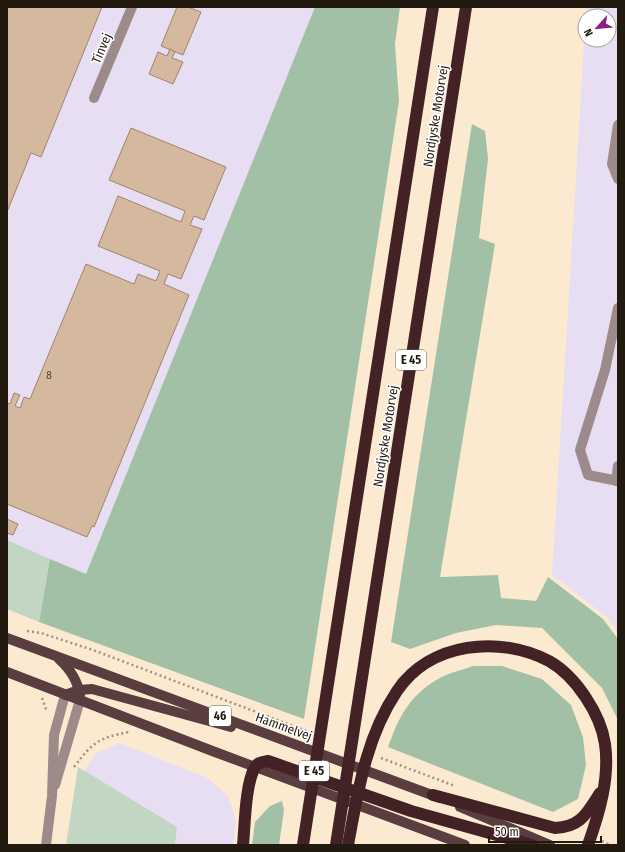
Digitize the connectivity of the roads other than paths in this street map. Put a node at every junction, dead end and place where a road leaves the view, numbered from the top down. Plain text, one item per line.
1 (132, 7) edge
2 (433, 7) edge
3 (466, 7) edge
4 (94, 98) dead end
5 (618, 125) edge
6 (618, 179) edge
7 (618, 308) edge
8 (618, 466) edge
9 (617, 481) edge
10 (7, 638) edge
11 (56, 656) junction
12 (7, 672) edge
13 (79, 690) junction
14 (65, 695) junction
15 (80, 700) junction
16 (293, 744) junction
17 (255, 767) junction
18 (604, 787) junction
19 (433, 795) junction
20 (52, 796) junction
21 (303, 841) edge
22 (46, 845) edge
23 (243, 845) edge
24 (336, 845) edge
25 (348, 845) edge
26 (465, 845) edge
27 (532, 845) edge
28 (550, 845) edge
29 (588, 845) edge

1 - 4 street, Tinvej
2 - 21 highway, Nordjyske Motorvej / E 45
3 - 24 highway, Nordjyske Motorvej / E 45
5 - 6 street
7 - 9 street
8 - 9 street
10 - 11 main road, Hammelvej / 46
11 - 13 main road
11 - 16 main road, Hammelvej / 46
12 - 14 main road
13 - 14 main road
13 - 15 main road
13 - 16 main road
14 - 15 main road
14 - 20 street
15 - 17 main road
15 - 20 street
16 - 19 main road, Hammelvej / 46
17 - 23 highway
17 - 26 main road
17 - 27 highway
18 - 19 highway
18 - 25 highway
18 - 29 highway
19 - 28 main road, Hammelvej / 46
20 - 22 street

